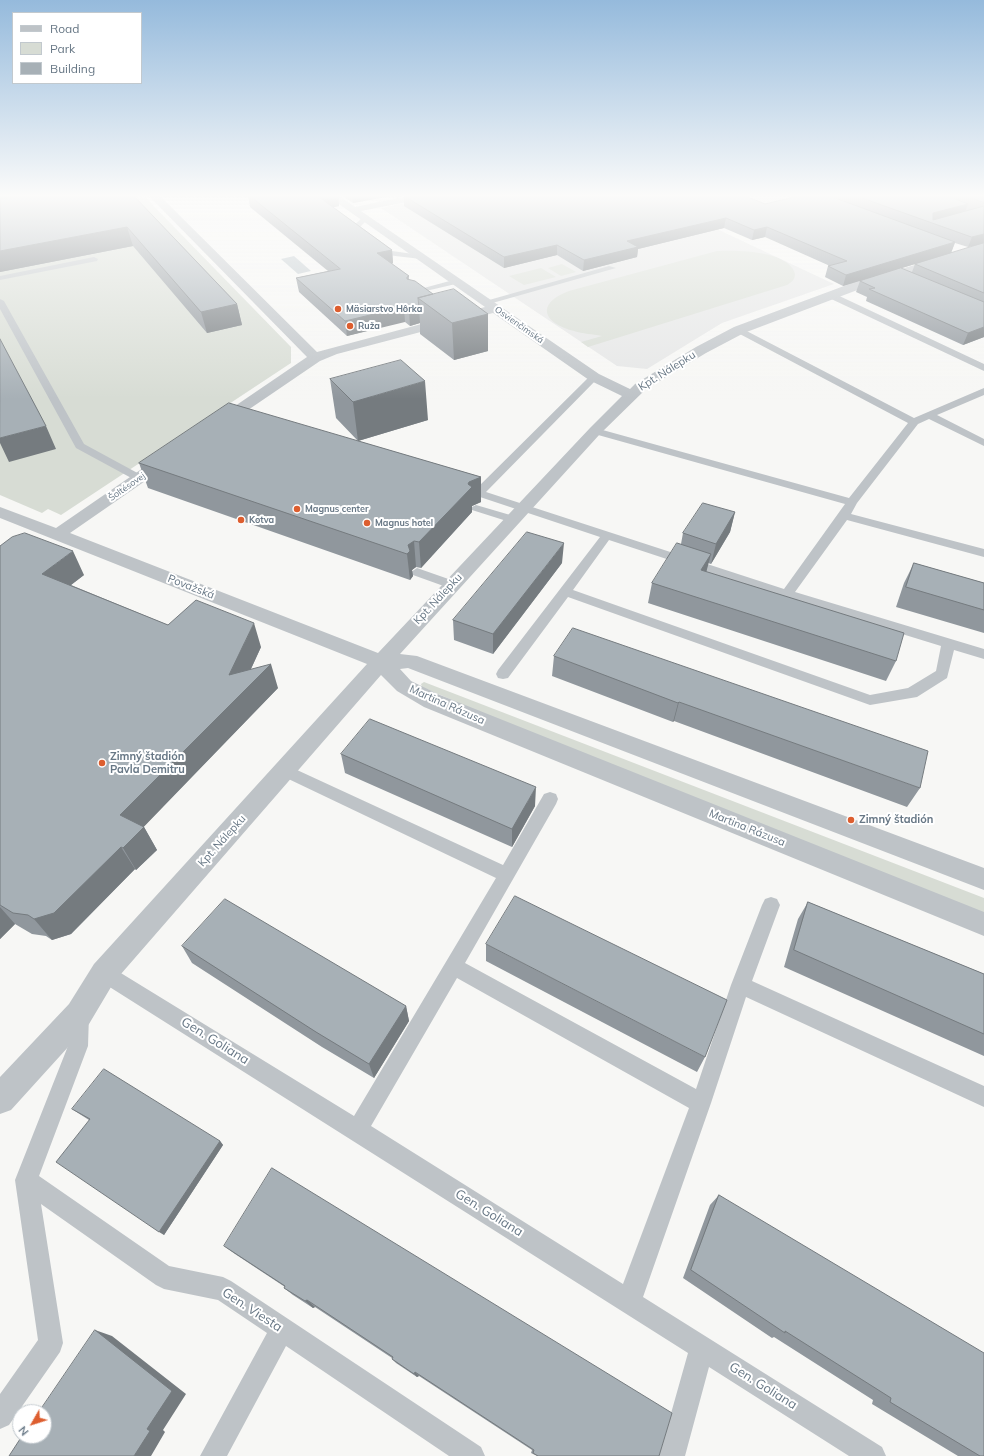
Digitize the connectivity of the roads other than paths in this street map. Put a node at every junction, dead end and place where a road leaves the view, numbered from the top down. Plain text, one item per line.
1 (74, 263) edge
2 (221, 263) edge
3 (431, 263) edge
4 (932, 263) edge
5 (612, 268) edge
6 (0, 278) edge
7 (457, 281) junction
8 (413, 292) edge
9 (830, 295) junction
10 (0, 301) edge
11 (491, 305) junction
12 (739, 330) junction
13 (315, 358) junction
14 (984, 368) edge
15 (594, 377) junction
16 (984, 391) edge
17 (631, 394) junction
18 (929, 415) junction
19 (914, 422) junction
20 (594, 431) junction
21 (204, 434) edge
22 (984, 443) edge
23 (178, 451) edge
24 (139, 478) junction
25 (852, 502) junction
26 (476, 508) edge
27 (0, 512) edge
28 (518, 513) junction
29 (844, 516) junction
30 (58, 534) junction
31 (607, 535) junction
32 (984, 553) edge
33 (416, 572) dead end
34 (452, 585) junction
35 (564, 591) junction
36 (788, 594) junction
37 (949, 643) junction
38 (984, 654) edge
39 (381, 662) junction
40 (503, 674) dead end
41 (284, 770) junction
42 (550, 799) dead end
43 (508, 875) junction
44 (984, 880) edge
45 (771, 905) dead end
46 (984, 924) edge
47 (453, 966) junction
48 (104, 972) junction
49 (741, 985) junction
50 (79, 1014) junction
51 (984, 1097) edge
52 (0, 1099) edge
53 (701, 1103) junction
54 (357, 1130) junction
55 (26, 1180) junction
56 (629, 1301) junction
57 (282, 1329) junction
58 (702, 1348) junction
59 (0, 1416) edge
60 (213, 1456) edge
61 (472, 1456) edge
62 (672, 1456) edge
63 (873, 1456) edge

1 - 6 lane
2 - 13 street
3 - 7 street, Osvienčimská
4 - 9 street, Kpt. Nálepku
5 - 11 lane
7 - 8 lane
7 - 11 street, Osvienčimská
9 - 12 street, Kpt. Nálepku
9 - 14 lane
10 - 24 lane
11 - 13 street
11 - 15 street, Osvienčimská
12 - 17 street, Kpt. Nálepku
12 - 19 lane
13 - 21 street
15 - 17 street, Osvienčimská
15 - 28 lane
16 - 18 lane
17 - 20 street, Kpt. Nálepku
18 - 19 lane
18 - 22 lane
19 - 25 lane
20 - 25 lane
20 - 28 street, Kpt. Nálepku
23 - 24 street, Šoltésovej
24 - 30 street, Šoltésovej
25 - 29 lane
26 - 28 lane
27 - 30 street, Považská
28 - 31 lane
28 - 34 street, Kpt. Nálepku
29 - 32 lane
29 - 36 lane
30 - 39 street, Považská
31 - 35 lane
31 - 36 lane
33 - 34 lane
34 - 39 street, Kpt. Nálepku
35 - 37 lane
35 - 40 lane
36 - 37 lane
37 - 38 lane
39 - 41 street, Kpt. Nálepku
39 - 44 street
39 - 46 street, Martina Rázusa
41 - 43 lane
41 - 48 street, Kpt. Nálepku
42 - 43 lane
43 - 47 lane
45 - 49 lane
47 - 53 lane
47 - 54 lane
48 - 50 street, Kpt. Nálepku
48 - 54 lane, Gen. Goliana
49 - 51 lane
49 - 53 lane
50 - 52 street, Kpt. Nálepku
50 - 55 lane
53 - 56 lane
54 - 56 lane, Gen. Goliana
55 - 57 lane, Gen. Viesta
55 - 59 lane
56 - 58 lane, Gen. Goliana
57 - 60 lane
57 - 61 lane, Gen. Viesta
58 - 62 lane
58 - 63 lane, Gen. Goliana

